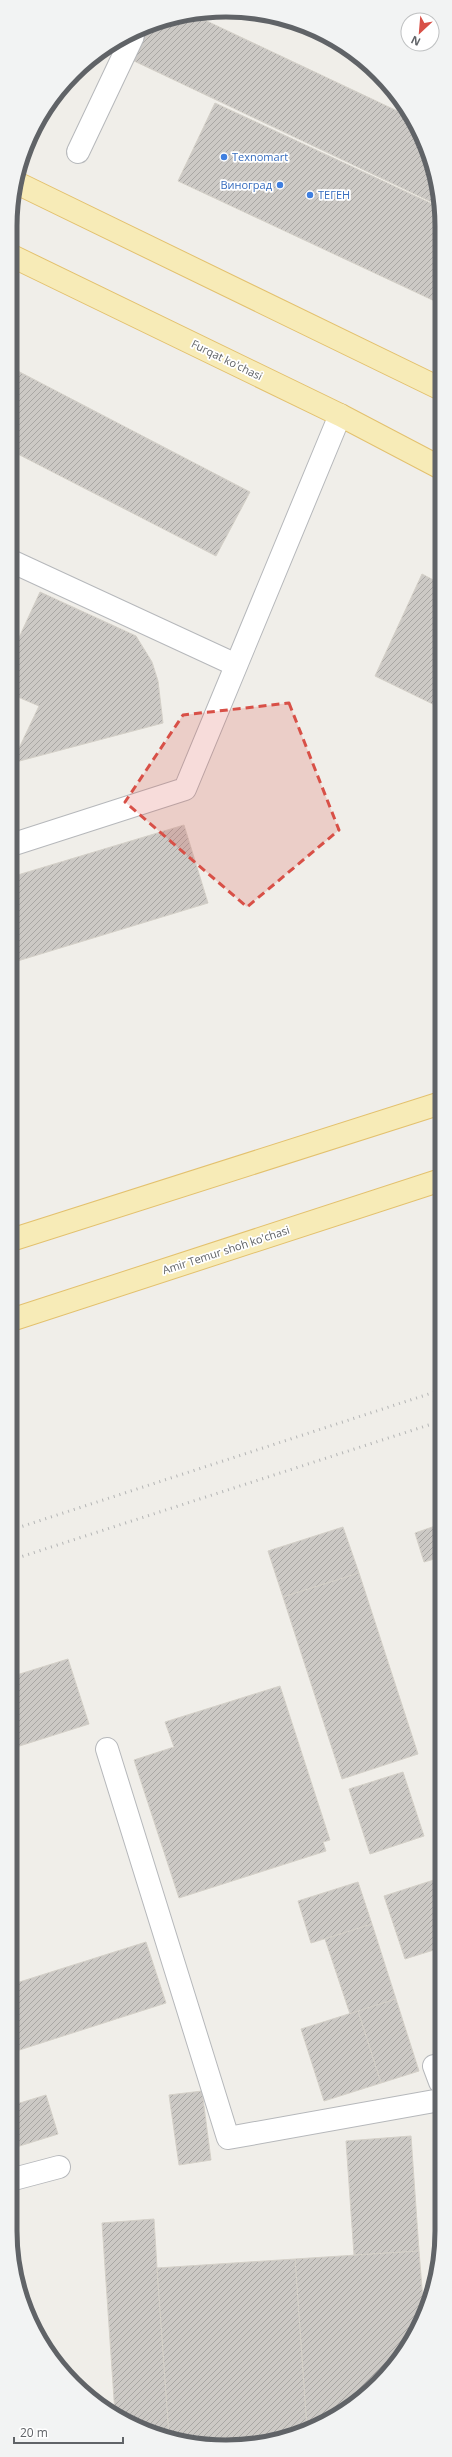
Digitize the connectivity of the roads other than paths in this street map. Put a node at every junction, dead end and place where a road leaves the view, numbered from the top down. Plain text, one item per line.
1 (131, 41) edge
2 (78, 152) dead end
3 (21, 185) edge
4 (17, 258) edge
5 (435, 386) edge
6 (340, 415) junction
7 (435, 465) edge
8 (17, 563) edge
9 (236, 666) junction
10 (17, 843) edge
11 (435, 1105) edge
12 (435, 1182) edge
13 (17, 1238) edge
14 (17, 1318) edge
15 (107, 1749) dead end
16 (435, 2101) edge
17 (59, 2167) dead end
18 (17, 2178) edge

1 - 2 street
3 - 5 main road
4 - 6 main road, Furqat ko'chasi
6 - 7 main road, Furqat ko'chasi
6 - 9 street
8 - 9 street
9 - 10 street
11 - 13 main road
12 - 14 main road, Amir Temur shoh ko'chasi
15 - 16 street
17 - 18 street

